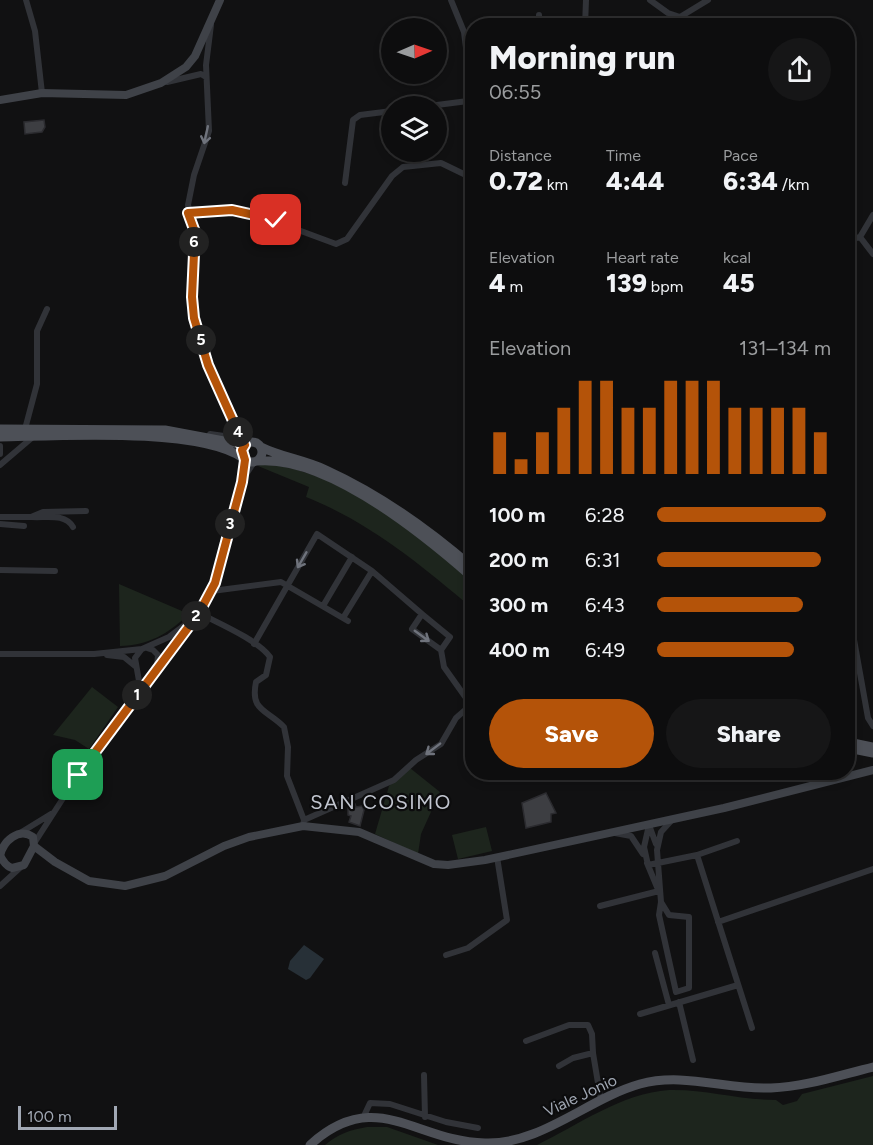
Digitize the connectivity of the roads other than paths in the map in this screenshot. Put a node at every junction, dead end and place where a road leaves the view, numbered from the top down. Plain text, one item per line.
1 (26, 0) edge
2 (220, 0) edge
3 (451, 0) edge
4 (586, 0) edge
5 (651, 0) edge
6 (708, 0) edge
7 (539, 15) dead end
8 (539, 18) edge
9 (585, 18) edge
10 (212, 21) junction
11 (465, 40) edge
12 (206, 77) junction
13 (161, 82) junction
14 (42, 93) junction
15 (0, 100) edge
16 (465, 101) edge
17 (447, 104) edge
18 (381, 112) edge
19 (465, 175) edge
20 (345, 183) dead end
21 (188, 213) junction
22 (873, 215) edge
23 (860, 237) junction
24 (855, 238) edge
25 (873, 254) edge
26 (47, 309) dead end
27 (0, 429) edge
28 (25, 429) junction
29 (34, 436) junction
30 (0, 437) edge
31 (246, 440) junction
32 (0, 446) edge
33 (0, 454) edge
34 (250, 460) junction
35 (0, 465) edge
36 (86, 511) dead end
37 (0, 516) edge
38 (31, 517) junction
39 (0, 524) edge
40 (24, 526) dead end
41 (73, 527) dead end
42 (352, 557) junction
43 (465, 561) edge
44 (0, 570) edge
45 (55, 571) dead end
46 (372, 571) junction
47 (465, 571) edge
48 (287, 586) junction
49 (212, 591) junction
50 (323, 606) junction
51 (421, 612) junction
52 (196, 616) junction
53 (254, 644) junction
54 (855, 645) edge
55 (144, 649) junction
56 (441, 650) junction
57 (0, 652) edge
58 (94, 654) junction
59 (138, 668) junction
60 (155, 668) junction
61 (465, 696) edge
62 (126, 708) junction
63 (465, 711) edge
64 (873, 726) edge
65 (855, 743) edge
66 (873, 747) edge
67 (855, 749) edge
68 (873, 753) edge
69 (873, 770) edge
70 (855, 775) edge
71 (839, 780) edge
72 (51, 813) junction
73 (673, 820) junction
74 (303, 823) junction
75 (649, 825) junction
76 (612, 832) junction
77 (18, 834) junction
78 (0, 838) edge
79 (737, 841) dead end
80 (35, 844) junction
81 (657, 850) junction
82 (697, 855) junction
83 (497, 857) junction
84 (0, 859) edge
85 (55, 862) junction
86 (658, 862) junction
87 (26, 863) junction
88 (648, 865) junction
89 (873, 869) edge
90 (0, 886) edge
91 (659, 891) junction
92 (661, 902) junction
93 (600, 906) dead end
94 (718, 922) junction
95 (655, 953) dead end
96 (446, 955) dead end
97 (738, 985) junction
98 (679, 1002) junction
99 (669, 1005) junction
100 (640, 1014) dead end
101 (752, 1029) dead end
102 (526, 1041) dead end
103 (593, 1053) junction
104 (693, 1060) dead end
105 (559, 1066) dead end
106 (873, 1067) edge
107 (424, 1075) dead end
108 (601, 1101) junction
109 (425, 1117) junction
110 (363, 1118) junction
111 (478, 1128) dead end
112 (310, 1145) edge

1 - 14 street
2 - 10 street
3 - 11 street
4 - 9 street
5 - 6 street
7 - 8 street
10 - 12 street
10 - 13 street
12 - 13 street
12 -> 21 street
13 - 14 street
14 - 15 street
16 - 17 street
18 - 20 street
19 - 21 street
21 - 31 street
22 - 23 street
23 - 24 street
23 - 25 street
26 - 28 street
27 - 28 main road
28 - 31 main road
29 - 30 main road
29 - 34 main road
29 - 35 street
31 - 34 main road
31 - 34 main road
31 - 43 main road
32 - 33 street
34 - 47 main road
34 - 49 street
36 - 38 street
37 - 38 street
38 - 41 street
39 - 40 street
42 - 46 street
42 -> 48 street
42 - 50 street
44 - 45 street
46 - 50 street
46 - 51 street
48 - 49 street
48 - 50 street
48 - 53 street
49 - 52 street
51 - 56 street
51 -> 56 street
52 - 53 street
52 - 55 street
52 - 60 street
53 - 74 street
54 - 64 street
55 - 58 street
55 - 59 street
55 - 60 street
56 - 61 street
57 - 58 street
58 - 59 street
59 - 60 street
59 - 62 street
60 - 62 street
62 - 72 street
63 -> 74 street
65 - 66 main road
67 - 68 main road
69 - 70 street
71 - 73 street
72 - 77 street
72 - 80 street
73 - 75 street
73 - 81 street
74 - 83 street
74 - 85 street
75 - 76 street
75 - 81 street
75 - 88 street
76 - 83 street
76 - 88 street
77 - 78 street
77 - 80 street
77 - 84 street
79 - 82 street
80 - 85 street
80 - 87 street
81 - 86 street
82 - 86 street
82 - 94 street
83 - 96 street
84 - 87 street
85 - 87 street
86 - 88 street
86 - 91 street
87 - 90 street
88 - 91 street
89 - 94 street
91 - 92 street
91 - 93 street
92 - 92 street
94 - 97 street
95 - 99 street
97 - 98 street
97 - 101 street
98 - 99 street
98 - 104 street
99 - 100 street
102 - 103 street
103 - 105 street
103 - 108 street
106 - 108 main road, Viale Jonio
107 - 109 street
108 - 110 main road, Viale Jonio
109 - 110 street
109 - 111 street
110 - 112 main road, Viale Jonio

